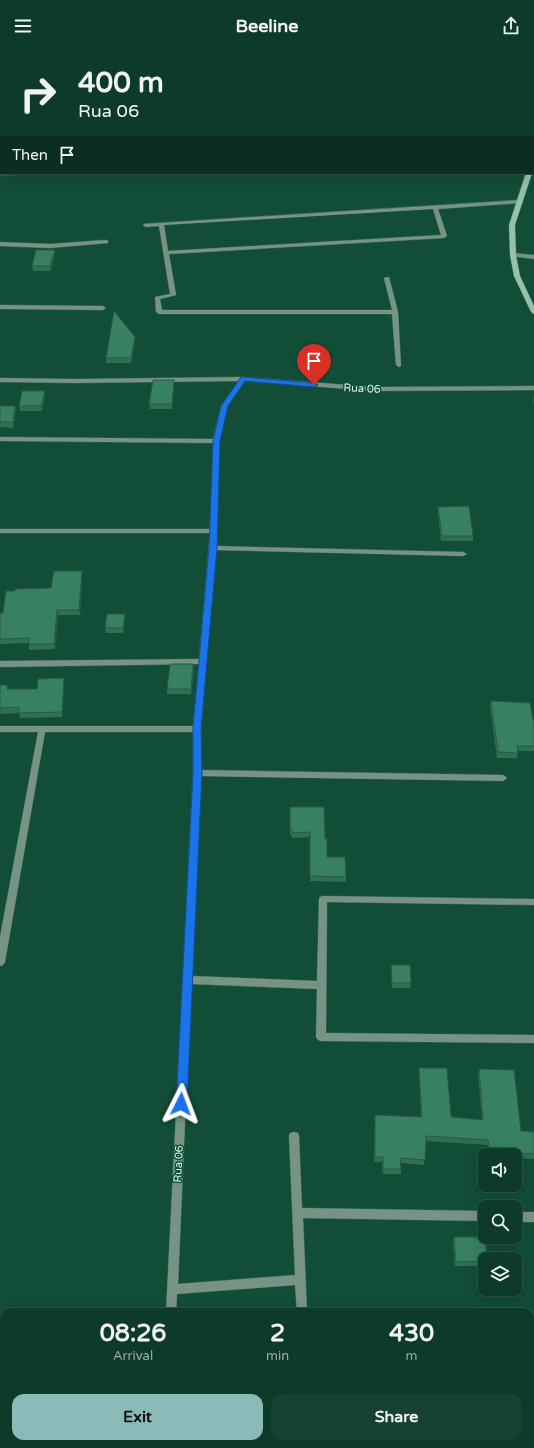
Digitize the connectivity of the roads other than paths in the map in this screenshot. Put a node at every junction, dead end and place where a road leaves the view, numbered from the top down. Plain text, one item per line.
1 (529, 174) edge
2 (520, 202) junction
3 (435, 207) junction
4 (161, 224) junction
5 (146, 225) dead end
6 (106, 242) dead end
7 (0, 244) edge
8 (166, 253) junction
9 (513, 255) junction
10 (534, 257) edge
11 (387, 278) dead end
12 (0, 307) edge
13 (103, 308) dead end
14 (395, 312) junction
15 (534, 312) edge
16 (398, 365) dead end
17 (243, 379) junction
18 (0, 380) edge
19 (534, 388) edge
20 (0, 439) edge
21 (216, 441) junction
22 (214, 531) junction
23 (0, 532) edge
24 (213, 548) junction
25 (463, 554) dead end
26 (204, 661) junction
27 (0, 664) edge
28 (197, 728) junction
29 (0, 729) edge
30 (42, 729) junction
31 (197, 773) junction
32 (503, 778) dead end
33 (534, 902) edge
34 (0, 962) edge
35 (187, 980) junction
36 (322, 985) junction
37 (534, 1039) edge
38 (294, 1136) dead end
39 (299, 1213) junction
40 (478, 1216) edge
41 (522, 1217) edge
42 (534, 1217) edge
43 (301, 1280) junction
44 (172, 1290) junction
45 (171, 1308) edge
46 (302, 1308) edge

1 - 2 street
2 - 3 street
2 - 9 street
3 - 4 street
3 - 8 street
4 - 5 street
4 - 8 street
6 - 7 street
8 - 14 street
9 - 10 street
9 - 15 street
11 - 14 street
12 - 13 street
14 - 16 street
17 - 18 street
17 - 19 street, Rua 06
17 - 21 street, Rua 06
20 - 21 street
21 - 22 street, Rua 06
22 - 23 street
22 - 24 street, Rua 06
24 - 25 street
24 - 26 street, Rua 06
26 - 27 street
26 - 28 street, Rua 06
28 - 30 street
28 - 31 street, Rua 06
29 - 30 street
30 - 34 street
31 - 32 street
31 - 35 street, Rua 06
33 - 36 street
35 - 36 street
35 - 44 street, Rua 06
36 - 37 street
38 - 39 street
39 - 40 street
39 - 43 street
41 - 42 street
43 - 44 street
43 - 46 street
44 - 45 street, Rua 06

